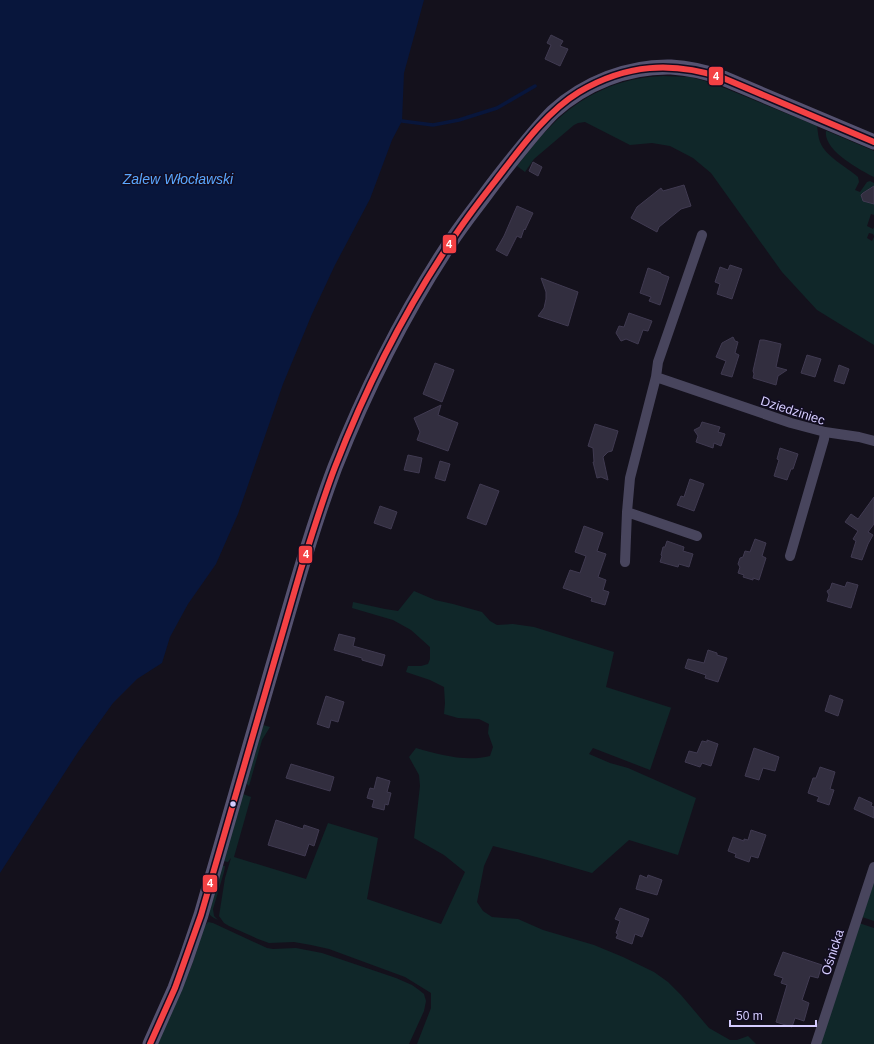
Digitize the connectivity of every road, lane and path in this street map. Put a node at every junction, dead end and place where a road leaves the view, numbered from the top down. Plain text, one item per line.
1 (874, 142) edge
2 (702, 235) dead end
3 (656, 377) junction
4 (826, 432) junction
5 (874, 441) edge
6 (627, 512) junction
7 (697, 536) dead end
8 (790, 556) dead end
9 (625, 562) dead end
10 (874, 868) edge
11 (150, 1044) edge
12 (816, 1044) edge

1 - 11 street
2 - 3 street
3 - 4 street, Dziedziniec
3 - 6 street
4 - 5 street
4 - 8 street, Dziedziniec
6 - 7 street
6 - 9 street
10 - 12 street, Ośnicka

